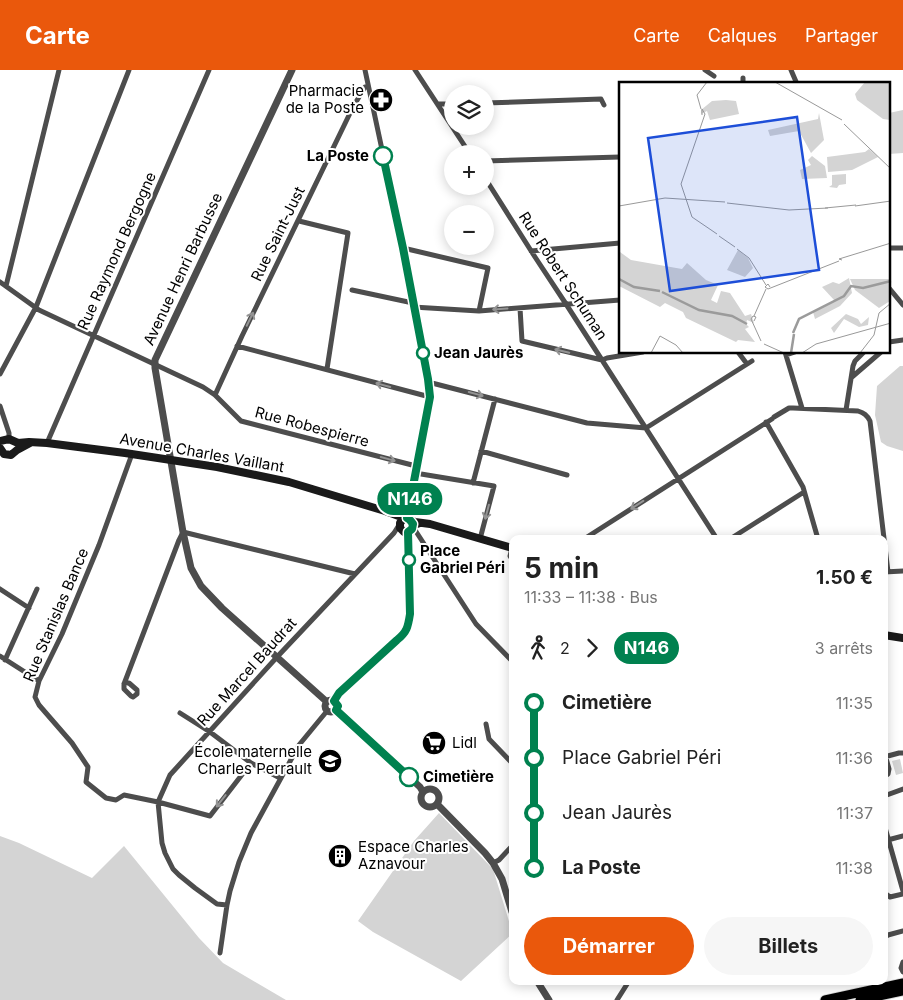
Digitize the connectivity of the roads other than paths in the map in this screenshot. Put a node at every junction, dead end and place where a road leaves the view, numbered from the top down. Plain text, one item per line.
1 (59, 70) edge
2 (129, 70) edge
3 (209, 70) edge
4 (292, 70) edge
5 (365, 70) edge
6 (415, 70) edge
7 (705, 70) edge
8 (791, 70) edge
9 (714, 76) dead end
10 (796, 82) edge
11 (368, 87) junction
12 (494, 102) edge
13 (438, 104) junction
14 (444, 104) edge
15 (604, 105) dead end
16 (464, 145) edge
17 (619, 156) edge
18 (494, 161) edge
19 (494, 192) edge
20 (299, 220) junction
21 (619, 243) edge
22 (403, 248) junction
23 (890, 248) edge
24 (903, 248) edge
25 (531, 251) junction
26 (0, 282) edge
27 (6, 286) junction
28 (890, 289) edge
29 (352, 290) dead end
30 (619, 300) edge
31 (566, 304) junction
32 (413, 305) junction
33 (903, 305) edge
34 (36, 308) junction
35 (520, 308) junction
36 (479, 311) junction
37 (94, 335) junction
38 (903, 340) edge
39 (892, 342) edge
40 (237, 346) junction
41 (631, 354) edge
42 (740, 354) edge
43 (785, 354) edge
44 (862, 354) edge
45 (879, 354) edge
46 (602, 360) junction
47 (155, 365) junction
48 (327, 370) junction
49 (0, 374) edge
50 (851, 377) junction
51 (428, 382) junction
52 (215, 395) junction
53 (430, 397) junction
54 (495, 399) junction
55 (0, 406) edge
56 (802, 408) junction
57 (846, 410) junction
58 (766, 422) junction
59 (646, 428) junction
60 (34, 442) junction
61 (5, 443) edge
62 (47, 443) junction
63 (16, 450) junction
64 (481, 451) junction
65 (132, 454) junction
66 (170, 459) junction
67 (416, 470) junction
68 (567, 474) dead end
69 (678, 479) junction
70 (472, 482) junction
71 (804, 492) junction
72 (408, 526) junction
73 (183, 532) junction
74 (590, 535) edge
75 (714, 535) edge
76 (736, 535) edge
77 (817, 535) edge
78 (882, 535) edge
79 (480, 539) junction
80 (509, 547) edge
81 (903, 571) edge
82 (888, 572) edge
83 (355, 574) junction
84 (37, 589) dead end
85 (0, 590) edge
86 (29, 608) junction
87 (888, 635) edge
88 (903, 636) edge
89 (277, 657) junction
90 (2, 658) edge
91 (509, 658) edge
92 (39, 681) junction
93 (124, 684) dead end
94 (331, 701) junction
95 (336, 710) junction
96 (327, 711) junction
97 (180, 713) dead end
98 (486, 724) dead end
99 (210, 732) junction
100 (903, 753) edge
101 (888, 754) edge
102 (509, 760) edge
103 (251, 763) junction
104 (280, 778) junction
105 (903, 790) edge
106 (423, 792) junction
107 (888, 795) edge
108 (158, 802) junction
109 (437, 804) junction
110 (903, 836) edge
111 (888, 840) edge
112 (888, 847) edge
113 (509, 849) edge
114 (493, 863) junction
115 (903, 893) edge
116 (888, 896) edge
117 (509, 902) edge
118 (227, 905) junction
119 (903, 931) edge
120 (888, 935) edge
121 (220, 953) dead end
122 (903, 962) edge
123 (903, 972) edge
124 (903, 983) edge
125 (540, 985) edge
126 (626, 985) edge
127 (903, 991) edge
128 (549, 1000) edge
129 (617, 1000) edge
130 (824, 1000) edge
131 (860, 1000) edge

1 - 27 street
2 - 34 street
3 - 37 street, Rue Raymond Bergogne
4 - 47 street, Avenue Henri Barbusse
5 - 11 street
6 - 13 street
7 - 9 street
8 - 10 street
11 - 20 street, Rue Saint-Just
11 - 22 street
12 - 15 street
13 - 14 street
13 - 16 street
17 - 18 street
19 - 25 street, Rue Robert Schuman
40 -> 20 street, Rue Saint-Just
20 - 48 street
21 - 25 street
22 - 32 street
22 - 36 street
23 - 24 street
25 - 31 street, Rue Robert Schuman
26 - 27 street, Rue Robespierre
27 - 34 street, Rue Robespierre
28 - 33 street
29 - 32 street
30 - 31 street
31 - 35 street
31 - 46 street, Rue Robert Schuman
32 - 36 street
32 - 51 street
34 - 37 street, Rue Robespierre
34 - 49 street
35 -> 36 street
46 -> 35 street
37 - 47 street, Rue Robespierre
37 - 62 street, Rue Raymond Bergogne
38 - 39 street
40 - 48 street
40 - 52 street, Rue Saint-Just
41 - 46 street
42 - 59 street
43 - 56 street
44 - 50 street
45 - 50 street
46 - 59 street, Rue Robert Schuman
47 - 52 street, Rue Robespierre
47 - 66 street, Avenue Henri Barbusse
53 -> 48 street
50 - 57 street
51 - 53 street
51 -> 54 street
52 -> 67 street, Rue Robespierre
53 - 67 street
54 - 59 street
54 - 64 street
55 - 61 street
56 - 57 street
56 - 58 street
57 - 78 street
58 - 69 street
58 - 71 street
59 - 69 street, Rue Robert Schuman
60 - 61 main road, Avenue Charles Vaillant
60 - 62 main road, Avenue Charles Vaillant
60 - 63 main road, Avenue Charles Vaillant
61 - 63 main road
61 - 63 main road
62 - 65 main road, Avenue Charles Vaillant
64 - 68 street
64 - 70 street
65 - 66 main road, Avenue Charles Vaillant
65 - 92 street, Rue Stanislas Bance
66 - 72 main road, Avenue Charles Vaillant
66 - 73 street, Avenue Henri Barbusse
67 - 70 street, Rue Robespierre
67 - 72 street
69 -> 74 street
69 - 75 street, Rue Robert Schuman
70 -> 79 street, Rue Robespierre
71 - 76 street
71 - 77 street
72 - 79 main road
72 - 83 street, Rue Marcel Baudrat
72 - 91 street
72 - 94 street
73 - 83 street
73 - 89 street, Avenue Henri Barbusse
73 - 93 street
79 - 80 main road
81 - 82 street
83 - 89 street, Rue Marcel Baudrat
84 - 86 street
85 - 86 street
86 - 90 street
87 - 88 main road
89 - 94 street, Avenue Henri Barbusse
89 - 99 street, Rue Marcel Baudrat
90 - 92 street
92 - 108 street, Rue Stanislas Bance
94 - 95 street
94 - 96 street
95 - 96 street
95 - 106 street
96 - 104 street
97 - 99 street
98 - 102 street
99 - 103 street
99 - 108 street, Rue Marcel Baudrat
100 - 101 street
103 - 104 street
103 -> 108 street
104 - 118 street
105 - 107 street
106 - 109 street
106 - 109 street
108 - 118 street, Rue Marcel Baudrat
109 - 114 street
110 - 111 street
112 - 115 street
113 - 114 street
114 - 117 street
115 - 116 street
118 - 121 street
119 - 120 street
122 - 123 street
124 - 130 main road
125 - 128 street
126 - 129 street
127 - 131 main road

